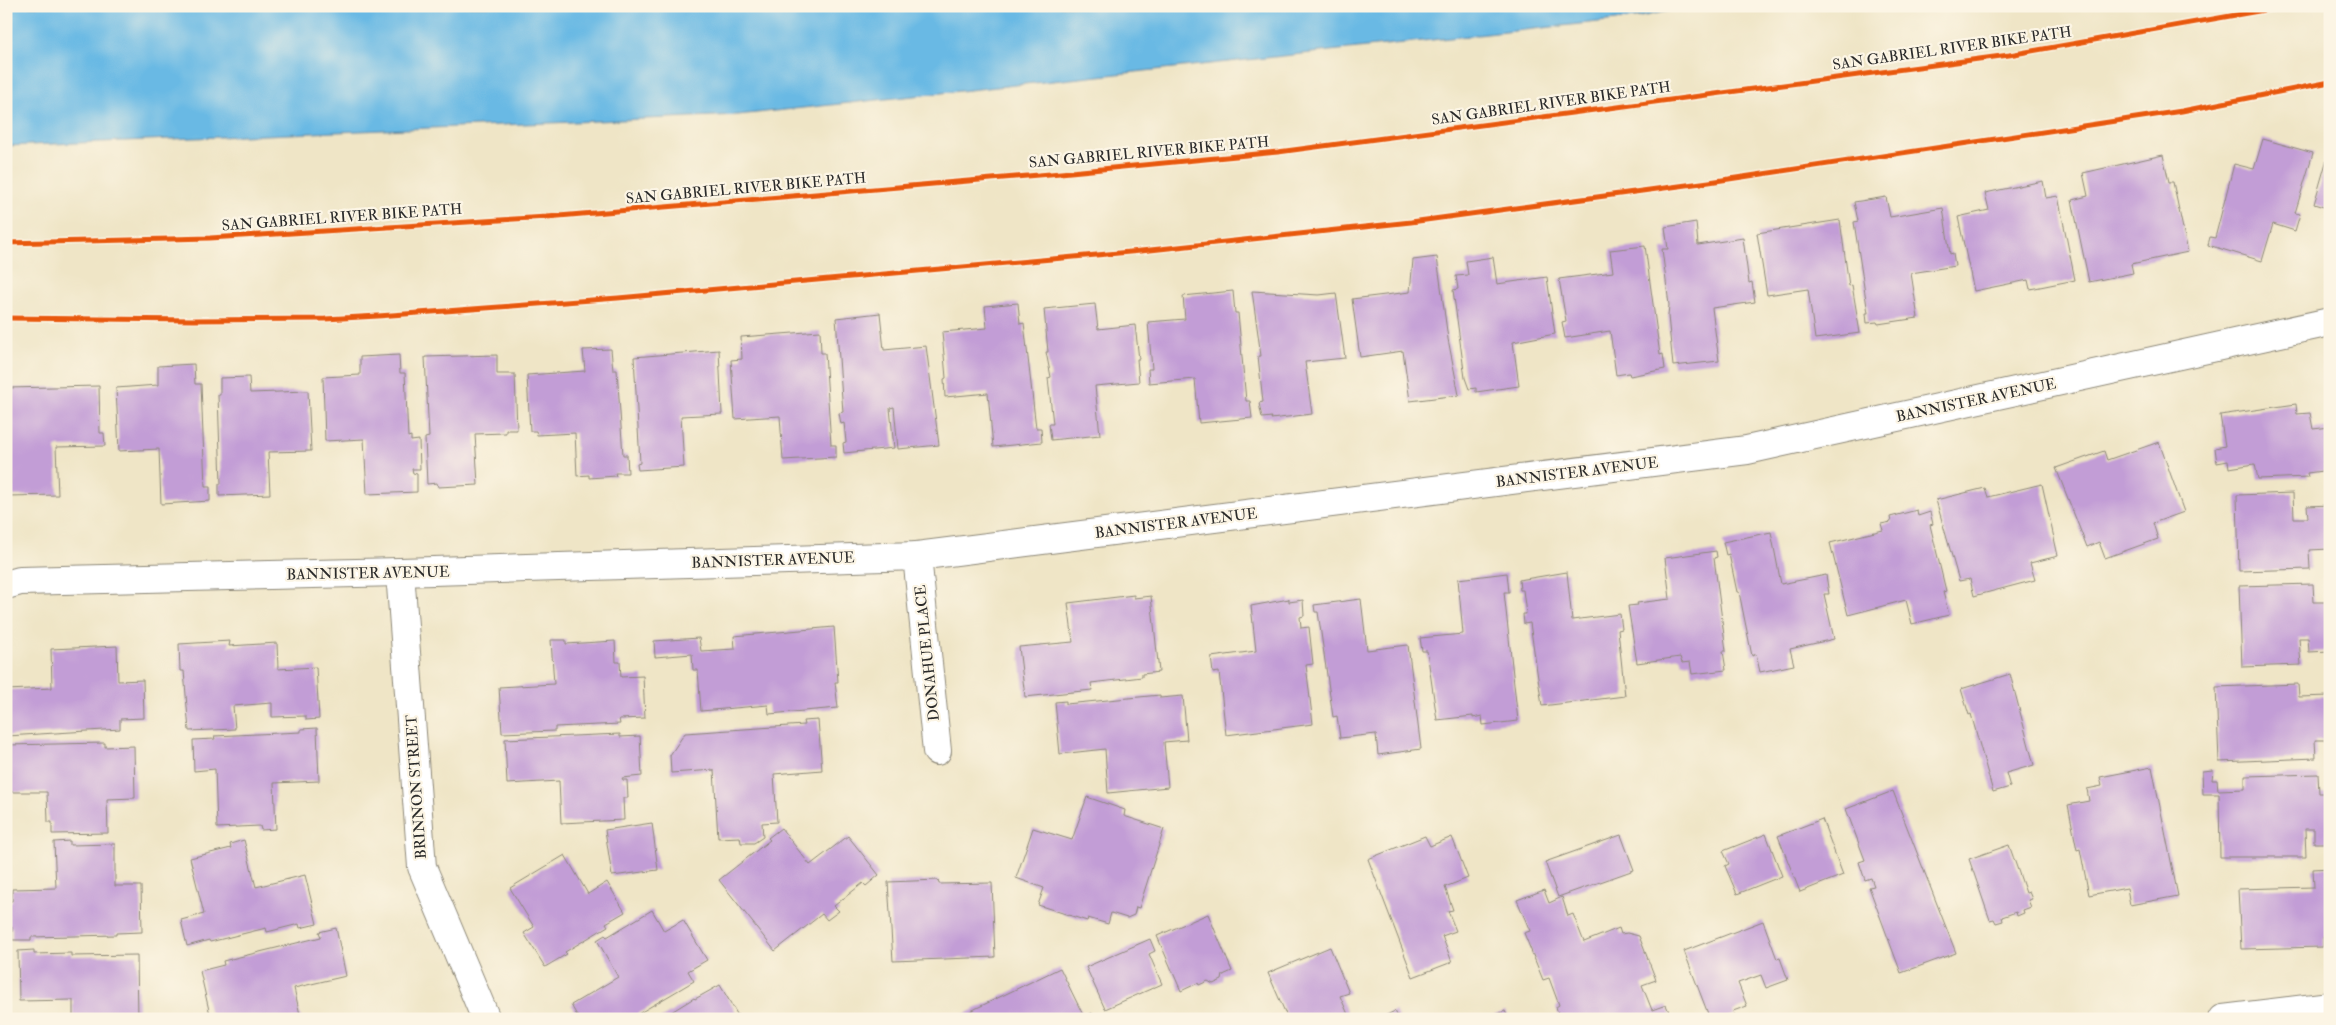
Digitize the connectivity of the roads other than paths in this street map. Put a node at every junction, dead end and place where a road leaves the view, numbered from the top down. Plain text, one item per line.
1 (2330, 322) edge
2 (917, 556) junction
3 (400, 572) junction
4 (6, 585) edge
5 (937, 751) dead end
6 (2330, 1006) edge
7 (486, 1019) edge
8 (2222, 1019) edge

1 - 2 street, BANNISTER AVENUE
2 - 3 street, BANNISTER AVENUE
2 - 5 street, DONAHUE PLACE
3 - 4 street, BANNISTER AVENUE
3 - 7 street, BRINNON STREET
6 - 8 street

